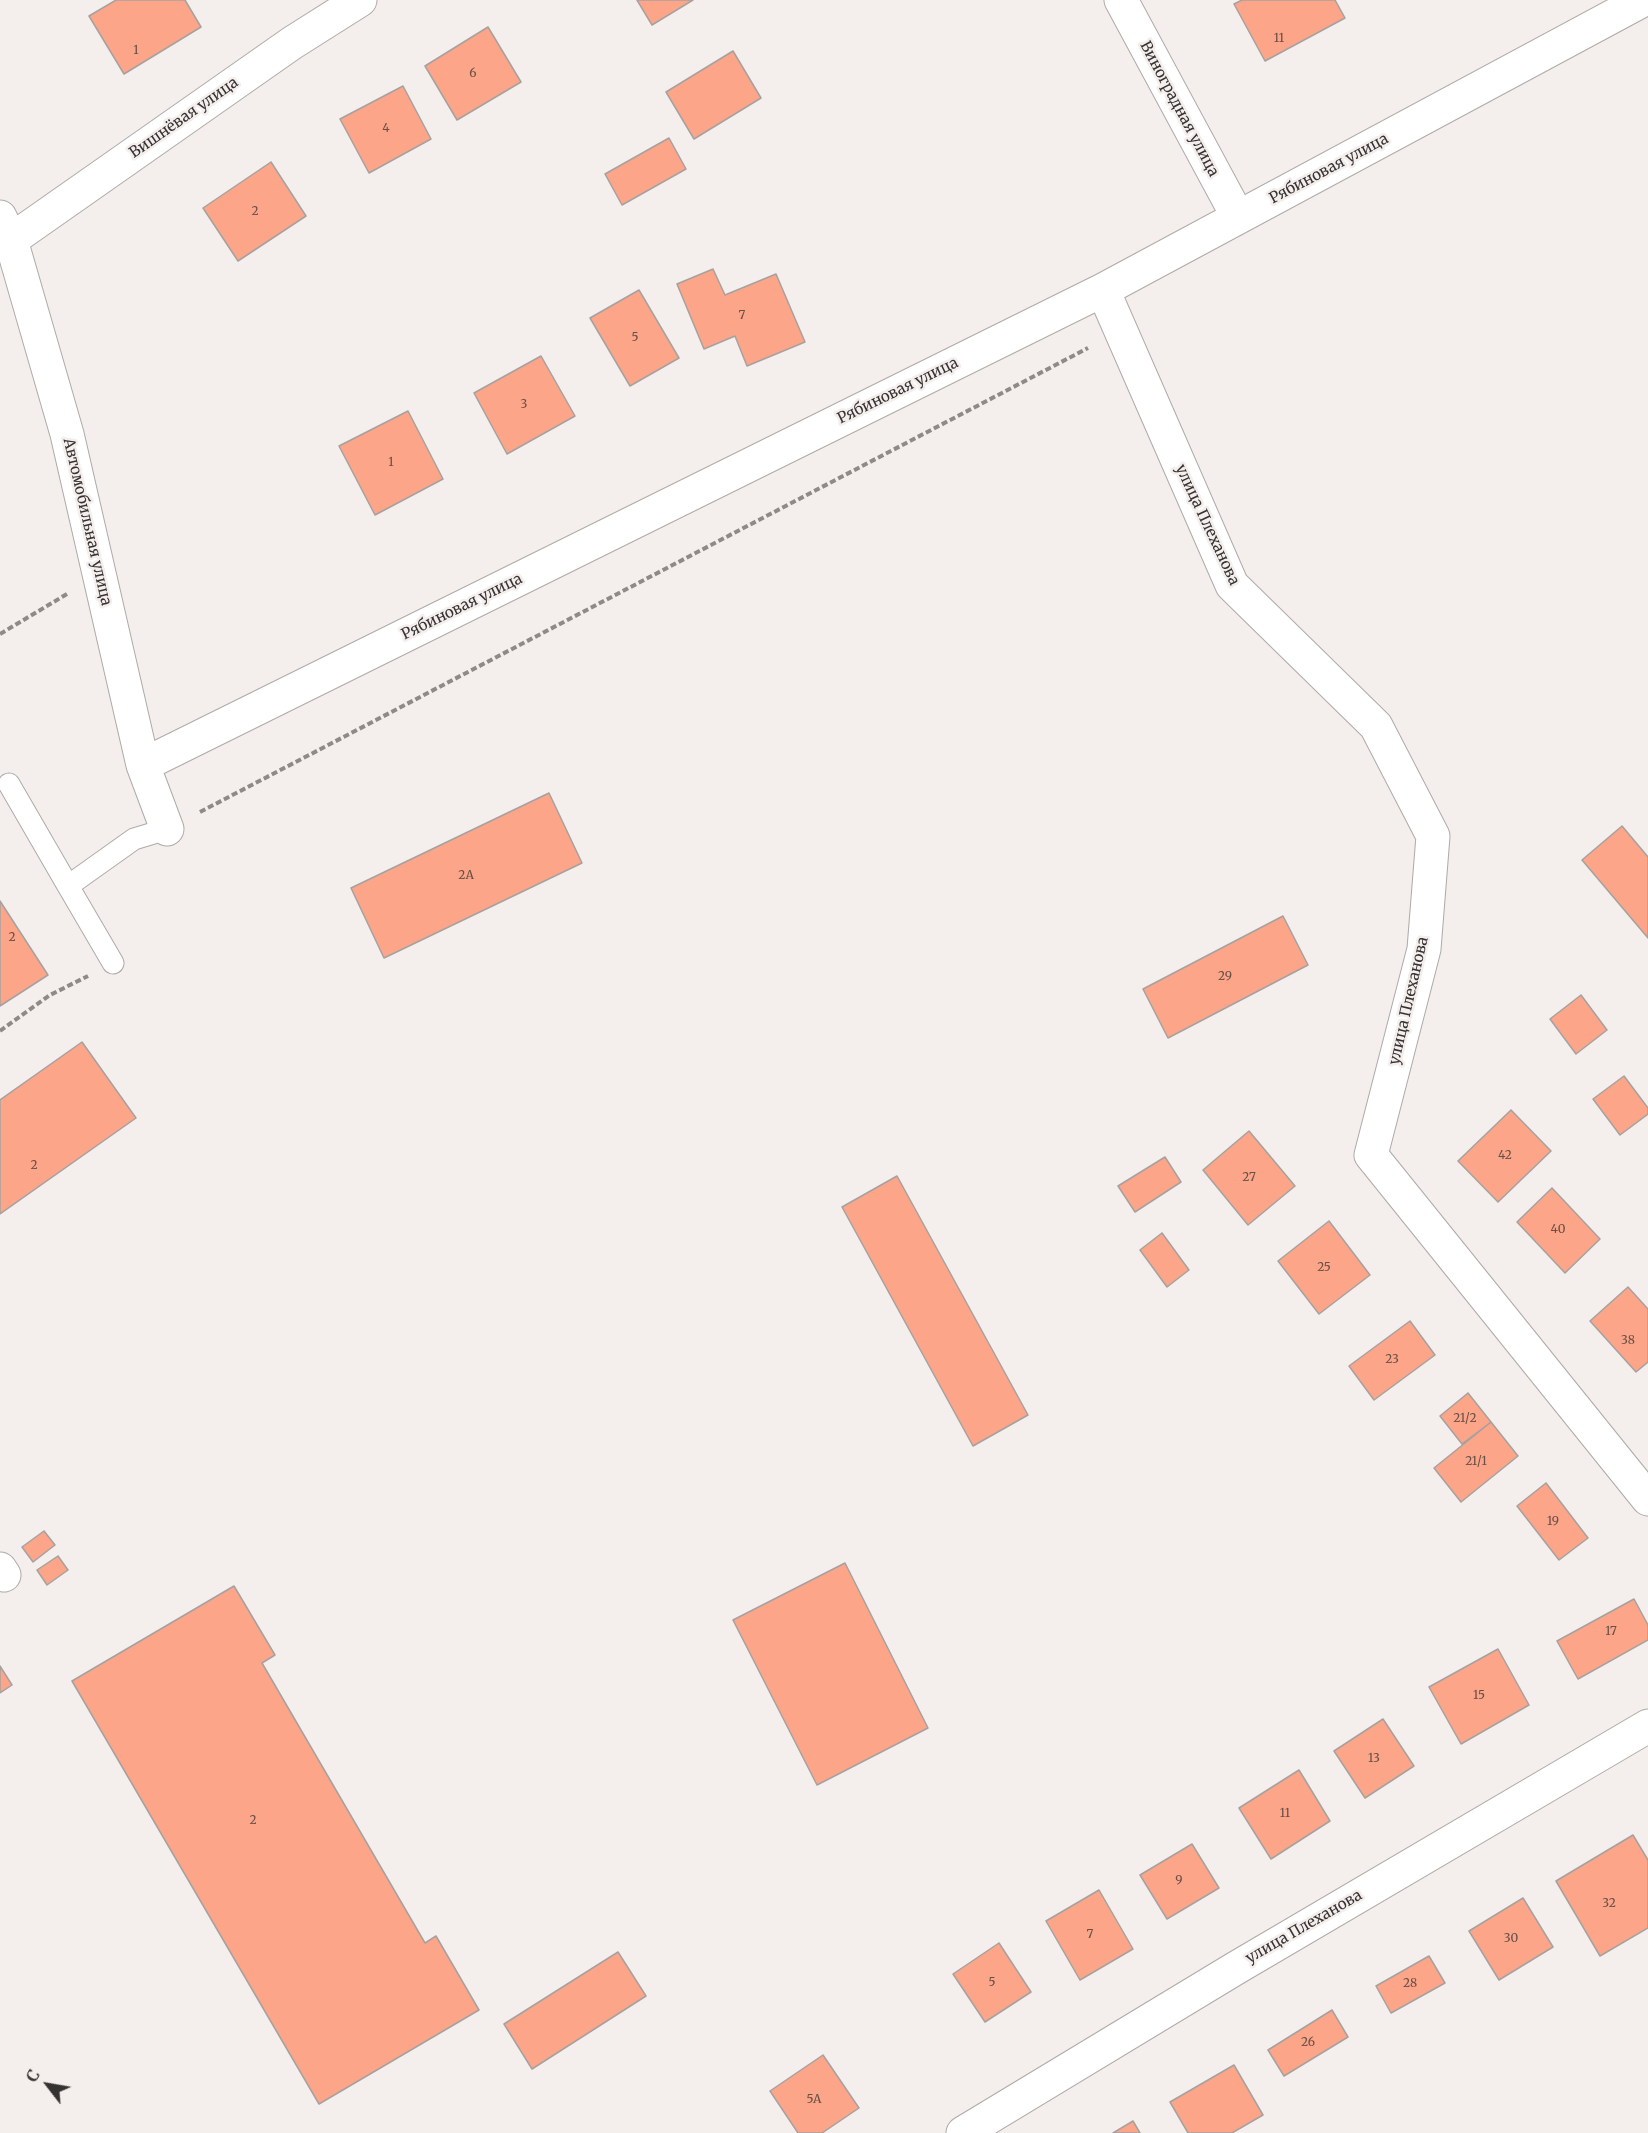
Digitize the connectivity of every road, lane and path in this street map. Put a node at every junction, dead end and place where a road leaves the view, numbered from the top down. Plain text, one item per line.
1 (360, 0) edge
2 (1120, 0) edge
3 (1643, 0) edge
4 (1238, 218) junction
5 (6, 228) edge
6 (1103, 290) junction
7 (1088, 348) dead end
8 (76, 589) dead end
9 (0, 634) edge
10 (143, 765) junction
11 (9, 784) dead end
12 (167, 829) junction
13 (68, 886) junction
14 (113, 963) joint
15 (0, 1031) edge
16 (1648, 1499) edge
17 (1648, 1726) edge
18 (963, 2133) edge

1 - 5 street, Вишнёвая улица
2 - 4 street, Виноградная улица
3 - 4 street, Рябиновая улица
4 - 6 street, Рябиновая улица
5 - 10 street, Автомобильная улица
6 - 10 street, Рябиновая улица
6 - 16 street, улица Плеханова
7 - 12 path
8 - 9 path
10 - 12 street, Автомобильная улица
11 - 13 lane
12 - 13 lane
13 - 14 lane
14 - 15 path
17 - 18 street, улица Плеханова

